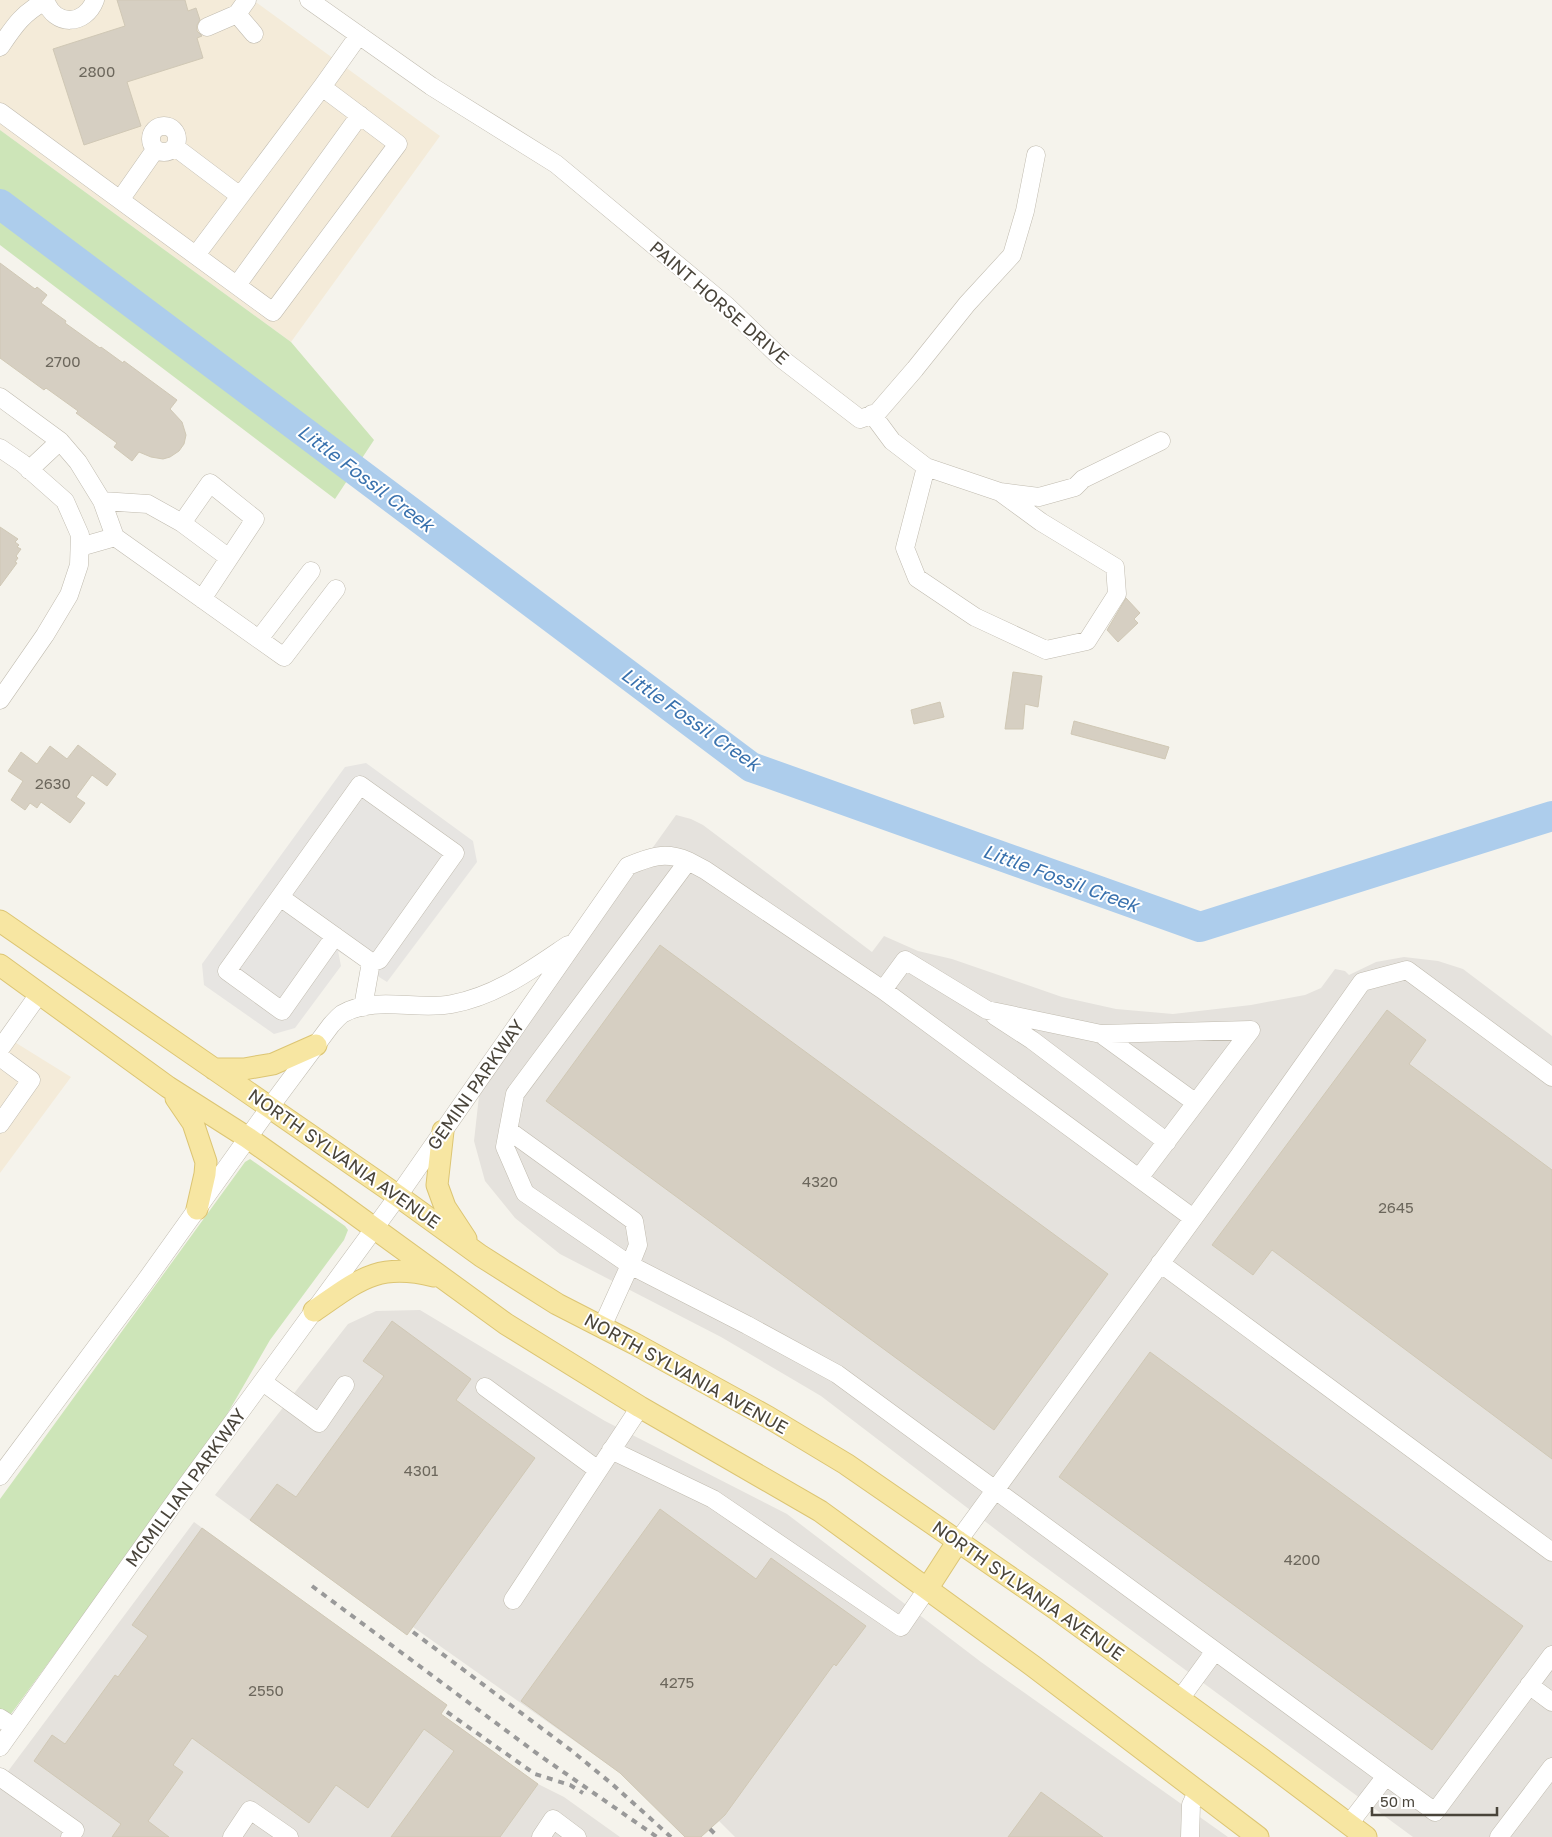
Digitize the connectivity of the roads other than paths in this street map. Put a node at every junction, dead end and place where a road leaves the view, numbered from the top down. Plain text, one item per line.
1 (45, 0) edge
2 (95, 0) edge
3 (247, 0) edge
4 (310, 0) edge
5 (237, 14) junction
6 (207, 27) dead end
7 (254, 34) dead end
8 (359, 35) junction
9 (0, 47) edge
10 (322, 87) junction
11 (0, 112) edge
12 (360, 115) junction
13 (175, 148) junction
14 (155, 150) junction
15 (1036, 155) dead end
16 (240, 196) junction
17 (120, 200) junction
18 (196, 255) junction
19 (236, 285) junction
20 (0, 397) edge
21 (872, 414) junction
22 (60, 441) junction
23 (1160, 441) dead end
24 (0, 448) edge
25 (926, 467) junction
26 (29, 470) junction
27 (1000, 492) junction
28 (102, 502) junction
29 (182, 523) junction
30 (115, 537) junction
31 (80, 547) junction
32 (229, 558) junction
33 (311, 571) dead end
34 (336, 589) dead end
35 (202, 599) junction
36 (259, 639) junction
37 (0, 700) edge
38 (688, 861) junction
39 (280, 897) junction
40 (0, 921) edge
41 (335, 936) junction
42 (576, 939) junction
43 (371, 962) junction
44 (0, 965) edge
45 (883, 990) junction
46 (39, 994) junction
47 (363, 1006) junction
48 (986, 1010) junction
49 (1101, 1034) junction
50 (316, 1045) junction
51 (0, 1049) edge
52 (0, 1057) edge
53 (214, 1069) junction
54 (1552, 1077) edge
55 (168, 1087) junction
56 (1196, 1103) junction
57 (270, 1107) junction
58 (0, 1124) edge
59 (508, 1130) junction
60 (443, 1131) junction
61 (248, 1138) junction
62 (1167, 1142) junction
63 (1139, 1178) junction
64 (398, 1196) junction
65 (197, 1209) junction
66 (1193, 1218) junction
67 (374, 1229) junction
68 (481, 1256) junction
69 (1160, 1263) junction
70 (630, 1265) junction
71 (444, 1278) junction
72 (314, 1311) junction
73 (602, 1327) junction
74 (263, 1382) junction
75 (345, 1385) dead end
76 (486, 1387) dead end
77 (640, 1408) junction
78 (611, 1450) junction
79 (598, 1470) junction
80 (0, 1476) edge
81 (996, 1490) junction
82 (958, 1541) junction
83 (1552, 1552) edge
84 (926, 1589) junction
85 (513, 1600) dead end
86 (1215, 1651) junction
87 (1552, 1655) edge
88 (1530, 1685) junction
89 (1180, 1699) junction
90 (1552, 1702) edge
91 (7, 1723) edge
92 (0, 1747) edge
93 (1552, 1767) edge
94 (1386, 1776) junction
95 (0, 1777) edge
96 (1197, 1792) junction
97 (1358, 1831) edge
98 (70, 1837) edge
99 (232, 1837) edge
100 (289, 1837) edge
101 (541, 1837) edge
102 (578, 1837) edge
103 (1190, 1837) edge
104 (1258, 1837) edge
105 (1499, 1837) edge

1 - 2 street
1 - 9 street
3 - 5 street
4 - 8 street, PAINT HORSE DRIVE
5 - 6 street
5 - 7 street
8 - 10 street
8 - 21 street, PAINT HORSE DRIVE
10 - 12 street
10 - 16 street
11 - 17 street
12 - 19 street
12 - 19 street
13 - 14 street
13 - 14 street
13 - 16 street
14 - 17 street
15 - 21 street
16 - 18 street
17 - 18 street
18 - 19 street
20 - 22 street
21 - 25 street
22 - 26 street
22 - 28 street
23 - 27 street
24 - 26 street
25 - 27 street
25 - 27 street
26 - 31 street
28 - 29 street
28 - 30 street
29 - 32 street
29 - 32 street
30 - 31 street
30 - 35 street
31 - 37 street
32 - 35 street
33 - 36 street
34 - 36 street
35 - 36 street
38 - 42 street, GEMINI PARKWAY
38 - 45 street
38 - 59 street
39 - 41 street
39 - 41 street
39 - 43 street
40 - 53 main road, NORTH SYLVANIA AVENUE
41 - 43 street
42 - 47 street, GEMINI PARKWAY
42 - 60 street, GEMINI PARKWAY
43 - 47 street
44 - 46 main road
45 - 48 street
45 - 63 street
46 - 51 street
46 - 55 main road
47 - 50 street, GEMINI PARKWAY
48 - 49 street
48 - 62 street
49 - 56 street
49 - 56 street
50 - 53 main road
50 - 57 street, GEMINI PARKWAY
52 - 58 street
53 - 57 main road, NORTH SYLVANIA AVENUE
54 - 66 street
55 - 61 main road
55 - 65 main road
56 - 62 street
57 - 61 street, GEMINI PARKWAY
57 - 64 main road, NORTH SYLVANIA AVENUE
59 - 70 street
59 - 70 street
60 - 64 street, GEMINI PARKWAY
60 - 68 main road
61 - 65 street
61 - 67 main road
62 - 63 street
63 - 66 street
64 - 67 street, GEMINI PARKWAY
64 - 68 main road, NORTH SYLVANIA AVENUE
65 - 80 street
66 - 69 street
67 - 71 main road
67 - 72 street, MCMILLIAN PARKWAY
68 - 73 main road, NORTH SYLVANIA AVENUE
69 - 81 street
69 - 83 street
70 - 73 street
70 - 81 street
71 - 72 main road
71 - 77 main road
72 - 74 street, MCMILLIAN PARKWAY
73 - 82 main road, NORTH SYLVANIA AVENUE
74 - 75 street
74 - 91 street, MCMILLIAN PARKWAY
76 - 79 street
77 - 78 street
77 - 84 main road
78 - 79 street
78 - 84 street
79 - 85 street
81 - 82 street
81 - 86 street
82 - 84 main road
82 - 89 main road, NORTH SYLVANIA AVENUE
84 - 96 main road
86 - 89 street
86 - 94 street
87 - 88 street
88 - 90 street
88 - 94 street
89 - 97 main road, NORTH SYLVANIA AVENUE
91 - 92 street, MCMILLIAN PARKWAY
93 - 105 street
94 - 97 street
95 - 98 street
96 - 103 street
96 - 104 main road
99 - 100 street
101 - 102 street

